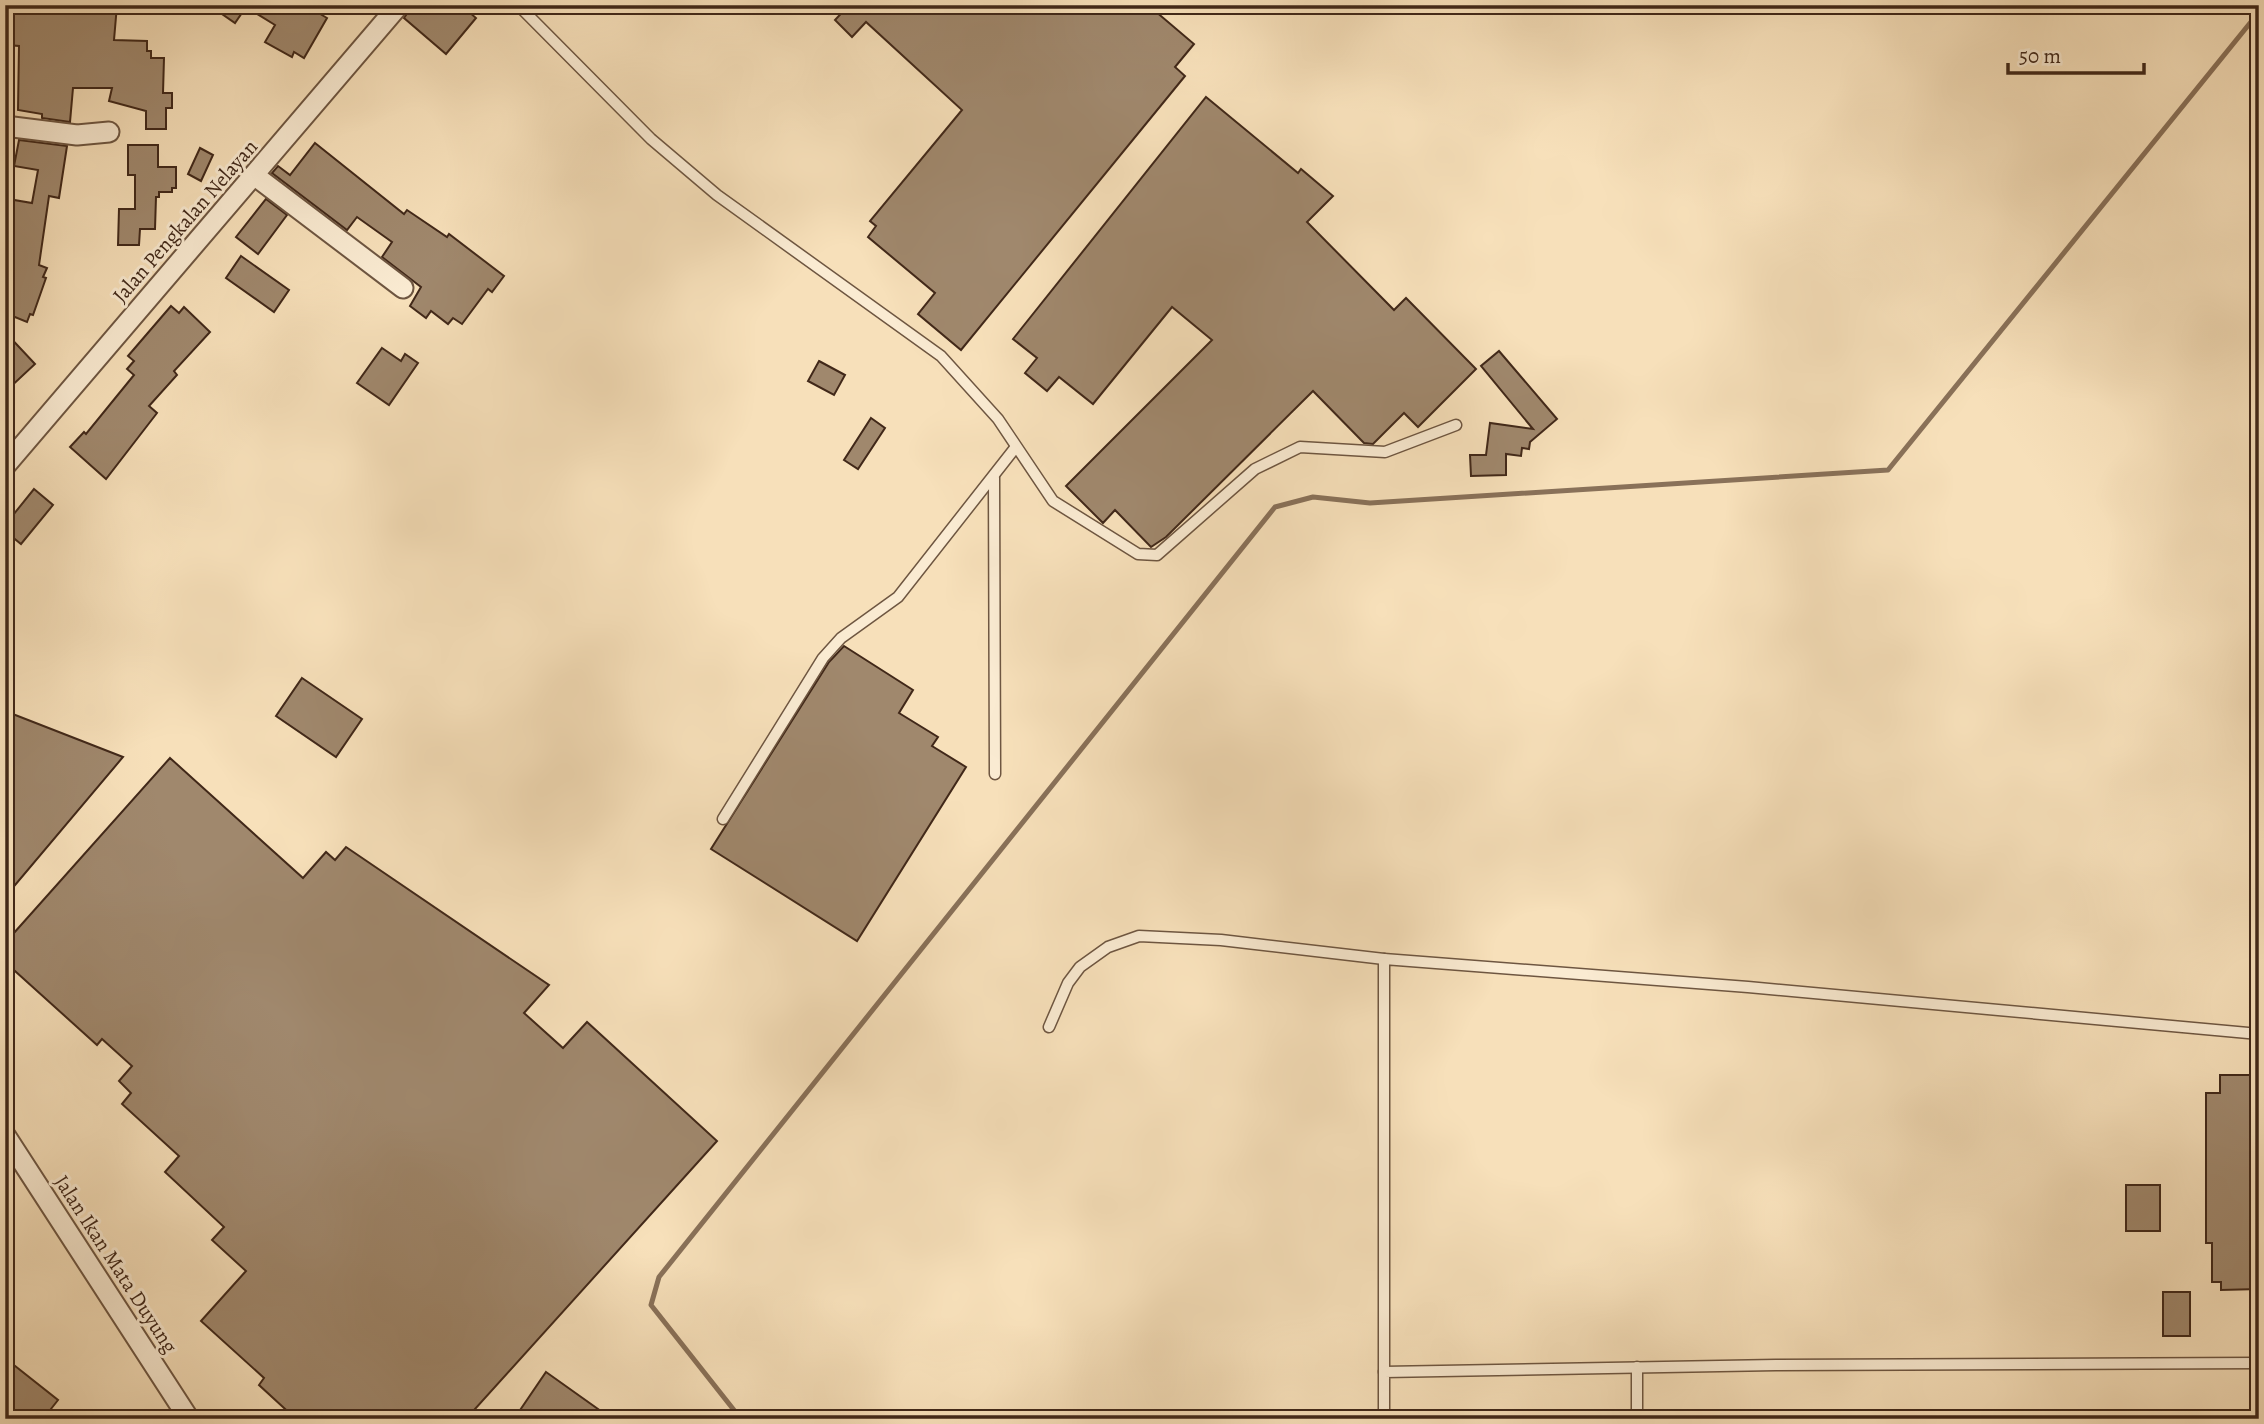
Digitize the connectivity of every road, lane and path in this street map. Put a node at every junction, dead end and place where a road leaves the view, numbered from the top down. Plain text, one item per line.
1 (399, 5) edge
2 (518, 5) edge
3 (5, 126) edge
4 (109, 132) dead end
5 (254, 175) junction
6 (403, 288) dead end
7 (1456, 425) dead end
8 (1015, 448) junction
9 (5, 466) edge
10 (994, 478) junction
11 (995, 774) dead end
12 (723, 819) dead end
13 (1384, 960) junction
14 (1049, 1027) dead end
15 (2259, 1034) edge
16 (5, 1135) edge
17 (2259, 1363) edge
18 (1637, 1367) junction
19 (1384, 1372) junction
20 (189, 1419) edge
21 (1384, 1419) edge
22 (1637, 1419) edge

1 - 5 street, Jalan Pengkalan Nelayan
2 - 8 lane
3 - 4 street
5 - 6 street
5 - 9 street, Jalan Pengkalan Nelayan
7 - 8 lane
8 - 10 lane
10 - 11 lane
10 - 12 lane
13 - 14 lane
13 - 15 lane
13 - 19 lane
16 - 20 street, Jalan Ikan Mata Duyung
17 - 18 lane
18 - 19 lane
18 - 22 lane
19 - 21 lane

